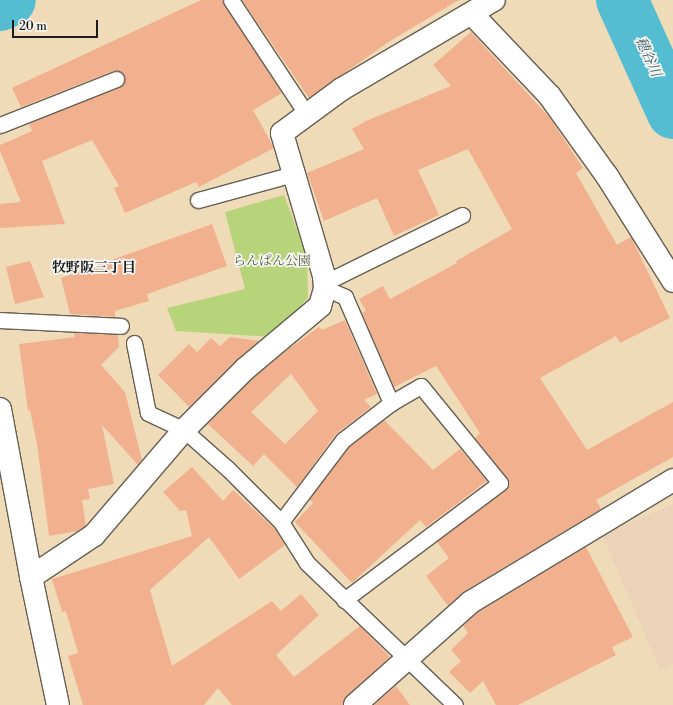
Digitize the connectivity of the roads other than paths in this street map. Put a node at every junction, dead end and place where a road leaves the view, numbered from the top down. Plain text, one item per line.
1 (231, 0) edge
2 (485, 6) edge
3 (116, 79) dead end
4 (307, 115) junction
5 (0, 125) edge
6 (294, 174) junction
7 (198, 200) dead end
8 (462, 215) dead end
9 (673, 281) edge
10 (325, 286) junction
11 (0, 320) edge
12 (121, 326) dead end
13 (134, 343) dead end
14 (391, 403) junction
15 (0, 409) edge
16 (184, 430) junction
17 (673, 480) edge
18 (281, 522) junction
19 (31, 577) junction
20 (344, 600) junction
21 (406, 658) junction
22 (58, 705) edge
23 (355, 705) edge
24 (454, 705) edge

1 - 4 lane
2 - 4 street
2 - 9 street
3 - 5 lane
4 - 6 street
6 - 7 lane
6 - 10 street
8 - 10 lane
10 - 14 lane
10 - 16 street
11 - 12 lane
13 - 16 lane
14 - 18 lane
14 - 20 lane
15 - 19 street
16 - 18 lane
16 - 19 street
17 - 21 street
18 - 20 lane
19 - 22 street
20 - 21 lane
21 - 23 street
21 - 24 lane

